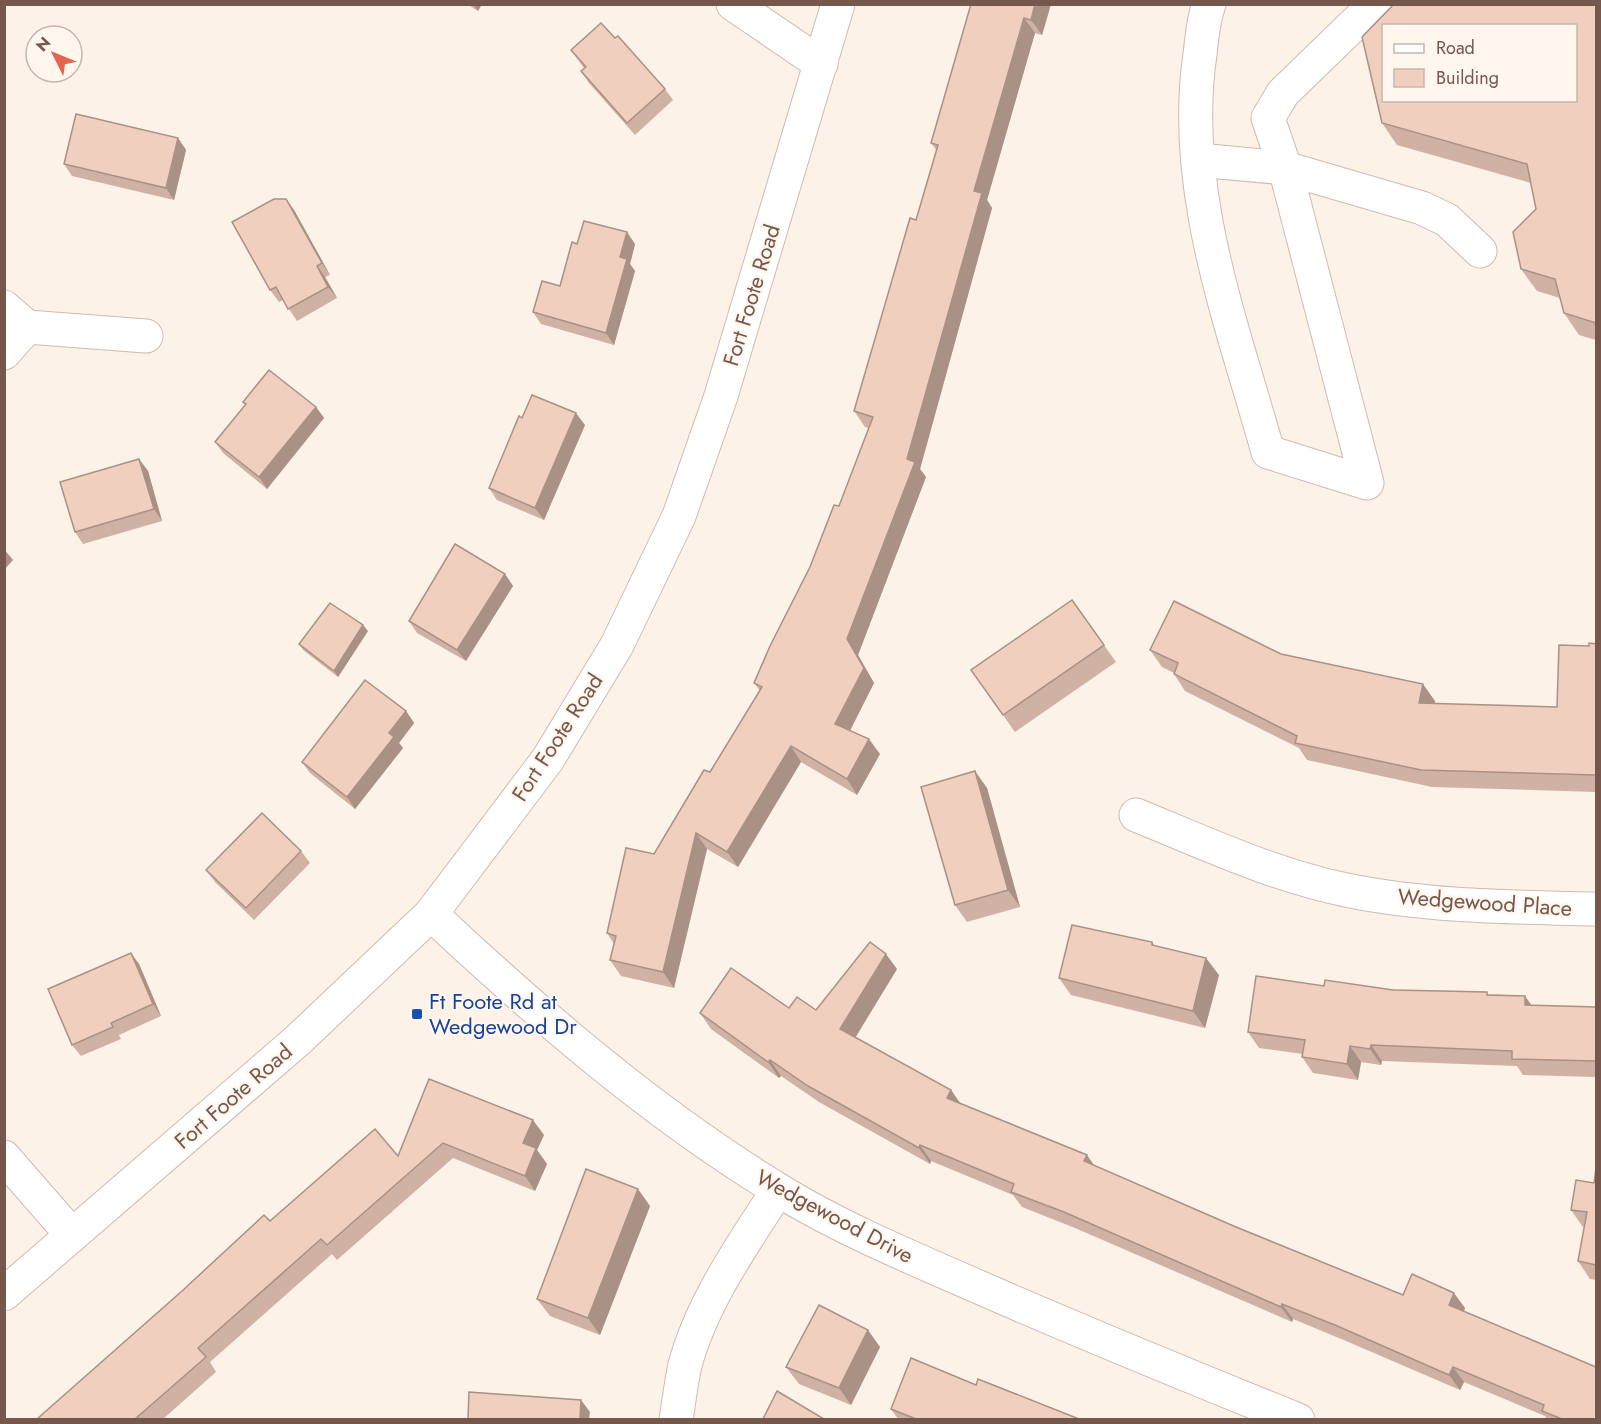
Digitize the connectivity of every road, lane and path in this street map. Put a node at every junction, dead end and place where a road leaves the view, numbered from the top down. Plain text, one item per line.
1 (733, 4) edge
2 (838, 4) edge
3 (1209, 4) edge
4 (1362, 7) edge
5 (821, 64) junction
6 (1198, 160) junction
7 (1285, 168) junction
8 (1480, 251) dead end
9 (16, 317) edge
10 (146, 336) dead end
11 (4, 353) edge
12 (1136, 815) dead end
13 (1596, 909) edge
14 (431, 914) junction
15 (4, 1157) edge
16 (778, 1190) junction
17 (72, 1235) junction
18 (4, 1294) edge
19 (676, 1419) edge
20 (1298, 1419) edge

1 - 5 street
2 - 5 street, Fort Foote Road
3 - 6 street
4 - 7 street
5 - 14 street, Fort Foote Road
6 - 7 street
6 - 7 street
7 - 8 street
9 - 10 street
9 - 11 street
12 - 13 street, Wedgewood Place
14 - 16 street, Wedgewood Drive
14 - 17 street, Fort Foote Road
15 - 17 street
16 - 19 street
16 - 20 street, Wedgewood Drive
17 - 18 street, Fort Foote Road

